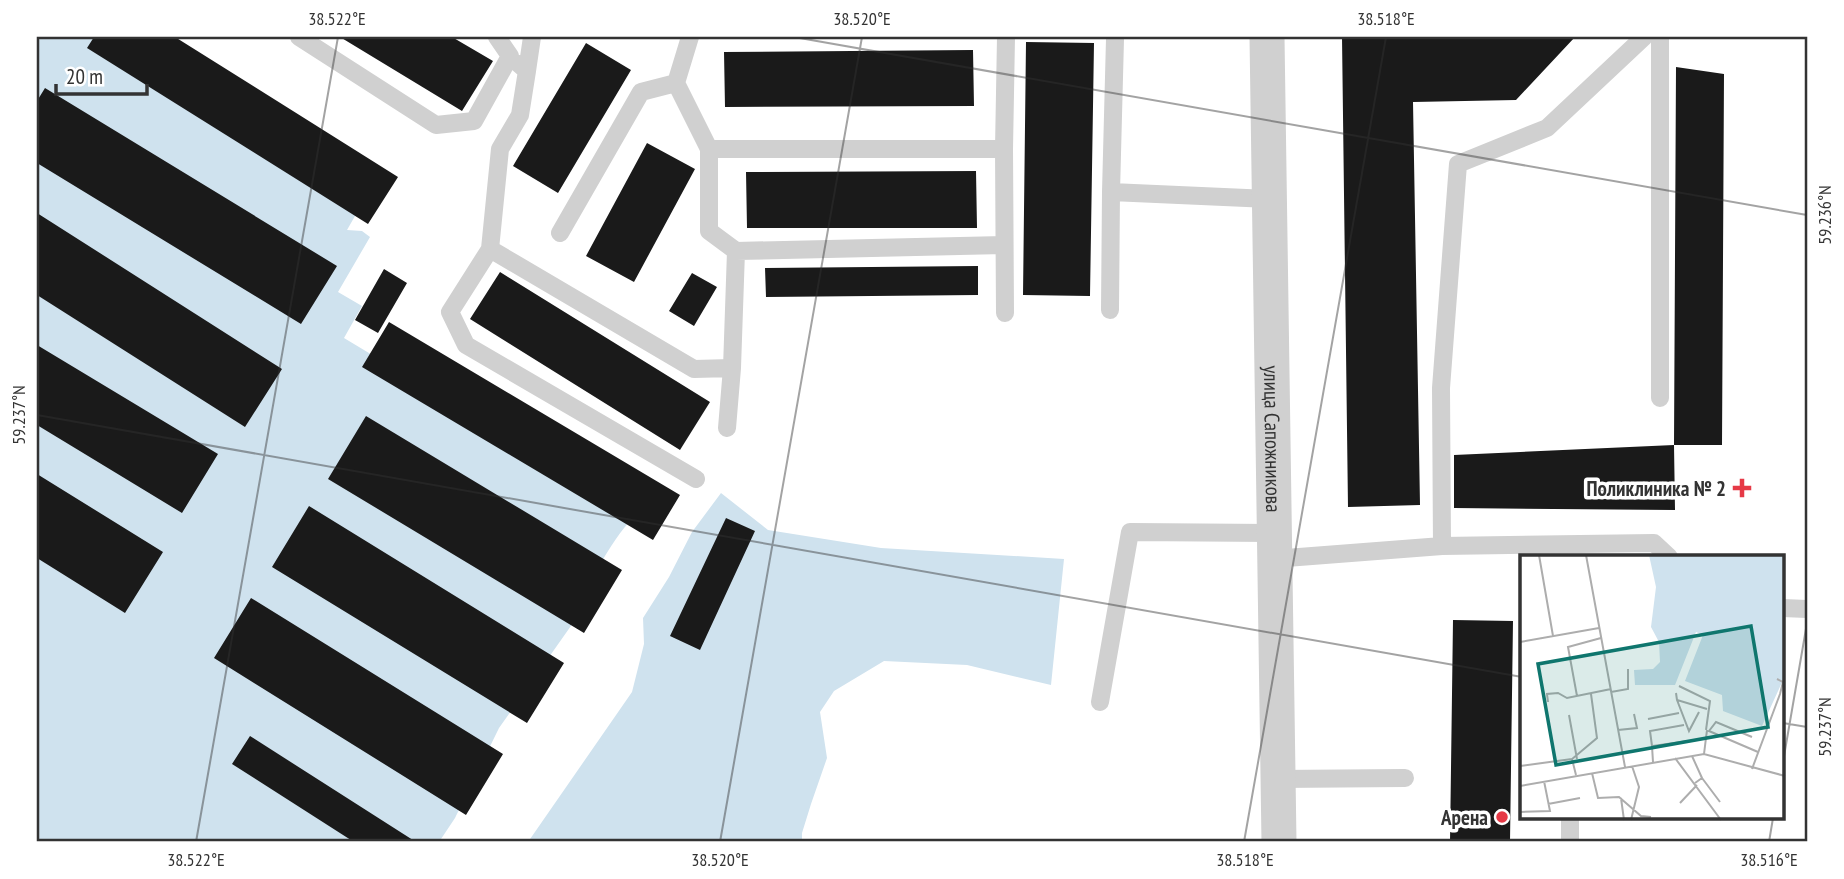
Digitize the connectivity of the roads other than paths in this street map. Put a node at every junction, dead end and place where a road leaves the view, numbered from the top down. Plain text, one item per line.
1 (299, 37) edge
2 (497, 37) edge
3 (532, 37) edge
4 (690, 37) edge
5 (1006, 37) edge
6 (1267, 37) edge
7 (1644, 37) edge
8 (1660, 37) edge
9 (1115, 39) dead end
10 (510, 56) junction
11 (527, 71) junction
12 (676, 83) junction
13 (709, 149) junction
14 (1004, 149) junction
15 (1111, 192) junction
16 (1269, 199) junction
17 (560, 233) dead end
18 (1004, 245) junction
19 (490, 249) junction
20 (736, 251) junction
21 (1110, 310) dead end
22 (1005, 313) dead end
23 (732, 368) junction
24 (1660, 398) dead end
25 (727, 428) dead end
26 (696, 480) dead end
27 (1273, 546) junction
28 (1442, 546) junction
29 (1571, 551) edge
30 (1667, 555) edge
31 (1784, 608) edge
32 (1807, 609) edge
33 (1100, 702) dead end
34 (1405, 778) dead end
35 (1277, 779) junction
36 (1570, 820) edge
37 (1279, 842) edge
38 (1570, 842) edge

1 - 10 lane
2 - 10 lane
3 - 11 lane
4 - 12 lane
5 - 14 lane
6 - 16 street, улица Сапожникова
7 - 28 lane
8 - 24 lane
9 - 15 lane
10 - 11 lane
11 - 19 lane
12 - 13 lane
12 - 17 lane
13 - 14 lane
13 - 20 lane
14 - 18 lane
15 - 16 lane
15 - 21 lane
16 - 27 street, улица Сапожникова
18 - 20 lane
18 - 22 lane
19 - 23 lane
19 - 26 lane
20 - 23 lane
23 - 25 lane
27 - 28 lane
27 - 33 lane
27 - 35 street, улица Сапожникова
28 - 29 lane
29 - 30 lane
31 - 32 lane
34 - 35 lane
35 - 37 street, улица Сапожникова
36 - 38 lane

